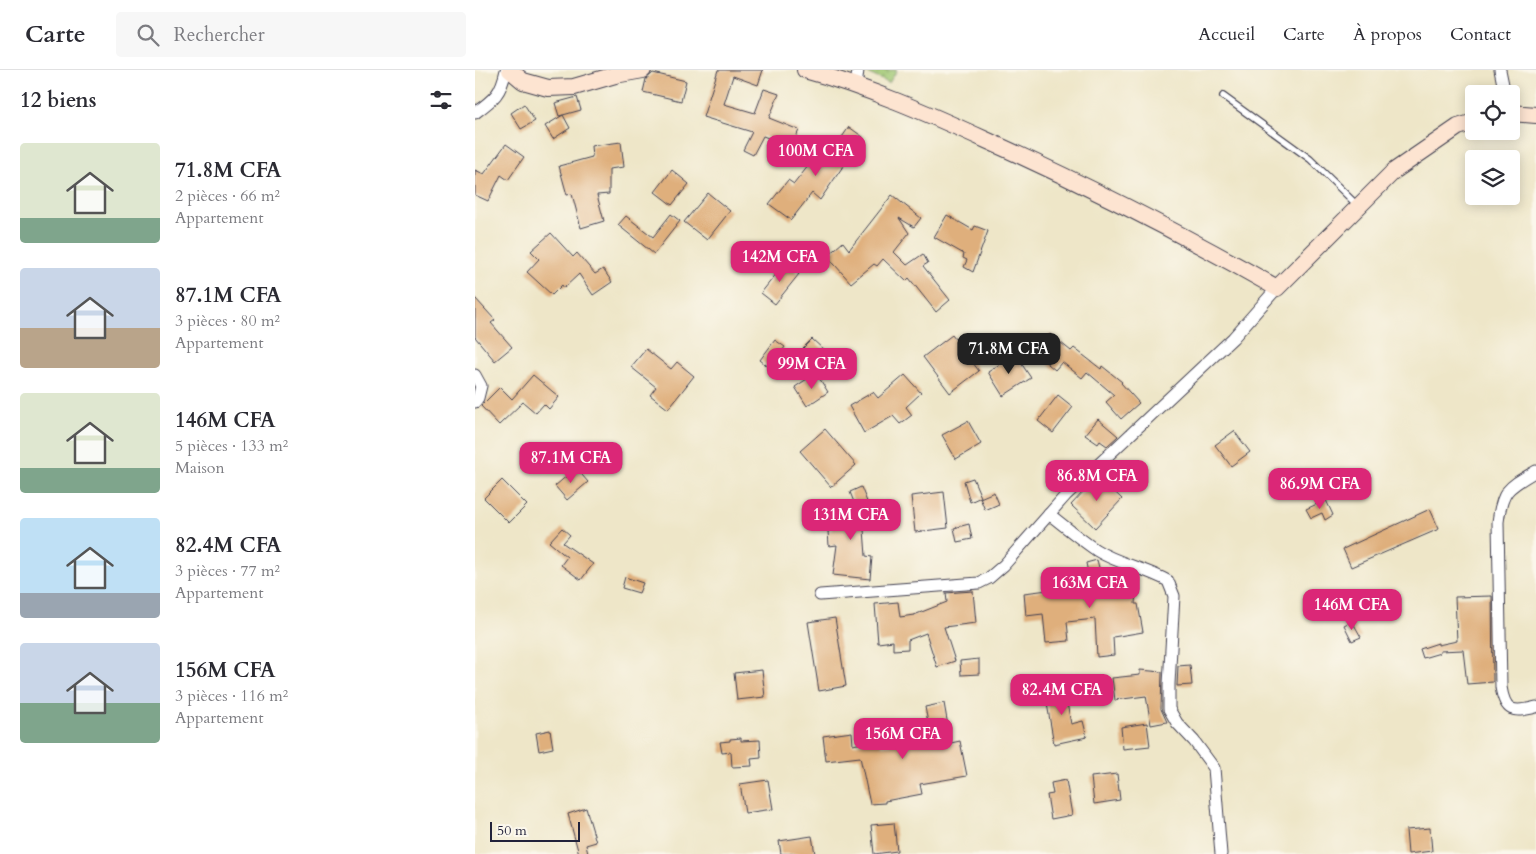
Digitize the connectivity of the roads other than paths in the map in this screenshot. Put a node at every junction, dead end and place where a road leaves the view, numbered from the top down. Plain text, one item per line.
1 (508, 70) edge
2 (643, 70) edge
3 (805, 70) edge
4 (858, 70) edge
5 (1500, 70) edge
6 (1503, 85) edge
7 (856, 87) junction
8 (1223, 96) dead end
9 (475, 113) edge
10 (1520, 114) edge
11 (1536, 115) edge
12 (1465, 125) edge
13 (1359, 206) junction
14 (1277, 288) junction
15 (475, 375) edge
16 (475, 402) edge
17 (1536, 471) edge
18 (1049, 514) junction
19 (820, 595) dead end
20 (1536, 707) edge
21 (1221, 854) edge

1 - 2 street
1 - 9 street
3 - 7 street
4 - 7 street
5 - 6 street
7 - 14 street
8 - 13 lane
10 - 11 street
12 - 13 street
13 - 14 street
14 - 18 street
15 - 16 street
17 - 20 street
18 - 19 street
18 - 21 street

